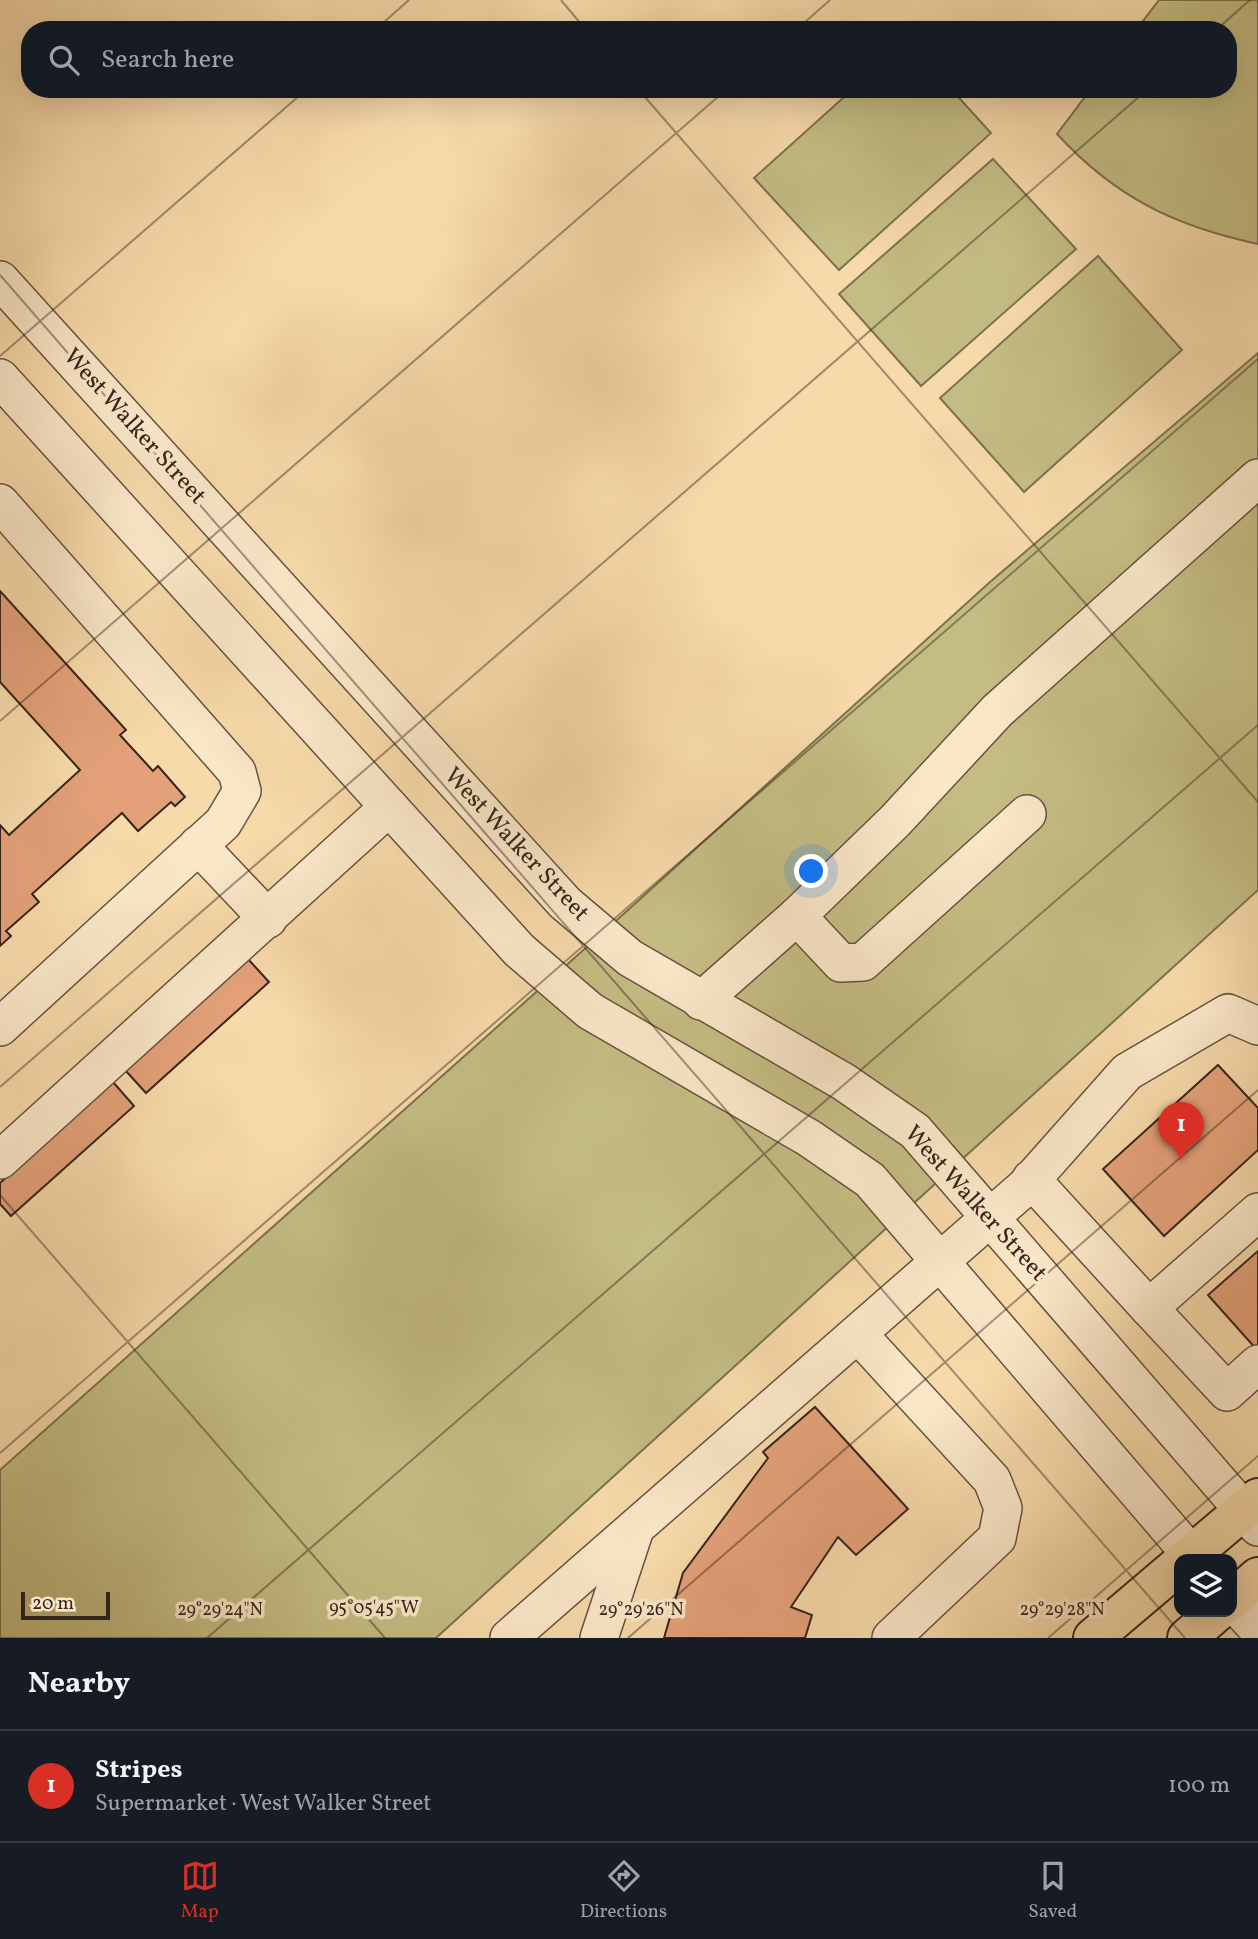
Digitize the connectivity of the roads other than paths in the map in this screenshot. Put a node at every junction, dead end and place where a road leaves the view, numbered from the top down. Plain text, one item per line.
1 (0, 280) edge
2 (0, 379) edge
3 (1258, 478) edge
4 (0, 503) edge
5 (389, 807) junction
6 (1027, 814) dead end
7 (198, 845) junction
8 (797, 916) junction
9 (268, 919) junction
10 (701, 1002) junction
11 (0, 1025) edge
12 (1258, 1026) edge
13 (0, 1160) edge
14 (1031, 1179) junction
15 (1258, 1212) edge
16 (988, 1216) junction
17 (941, 1262) junction
18 (1149, 1308) junction
19 (858, 1334) junction
20 (1258, 1364) edge
21 (1253, 1512) edge
22 (635, 1528) junction
23 (1184, 1554) edge
24 (1195, 1554) edge
25 (1174, 1571) edge
26 (1258, 1577) edge
27 (1237, 1596) edge
28 (1237, 1606) edge
29 (1211, 1617) edge
30 (1258, 1629) edge
31 (509, 1638) edge
32 (599, 1638) edge
33 (891, 1638) edge
34 (1093, 1638) edge
35 (1187, 1638) edge

1 - 10 street, West Walker Street
2 - 5 street
3 - 8 street
4 - 7 street
5 - 9 street
5 - 17 street
6 - 8 street
7 - 9 street
7 - 11 street
8 - 10 street
9 - 13 street
10 - 16 street, West Walker Street
12 - 14 street
14 - 16 street
14 - 18 street
15 - 18 street
16 - 17 street
16 - 21 street, West Walker Street
17 - 19 street
17 - 23 street
18 - 20 street
19 - 22 street
19 - 33 street
21 - 24 main road
22 - 31 street
22 - 32 street
25 - 34 main road
26 - 27 main road
28 - 30 street
29 - 35 main road

